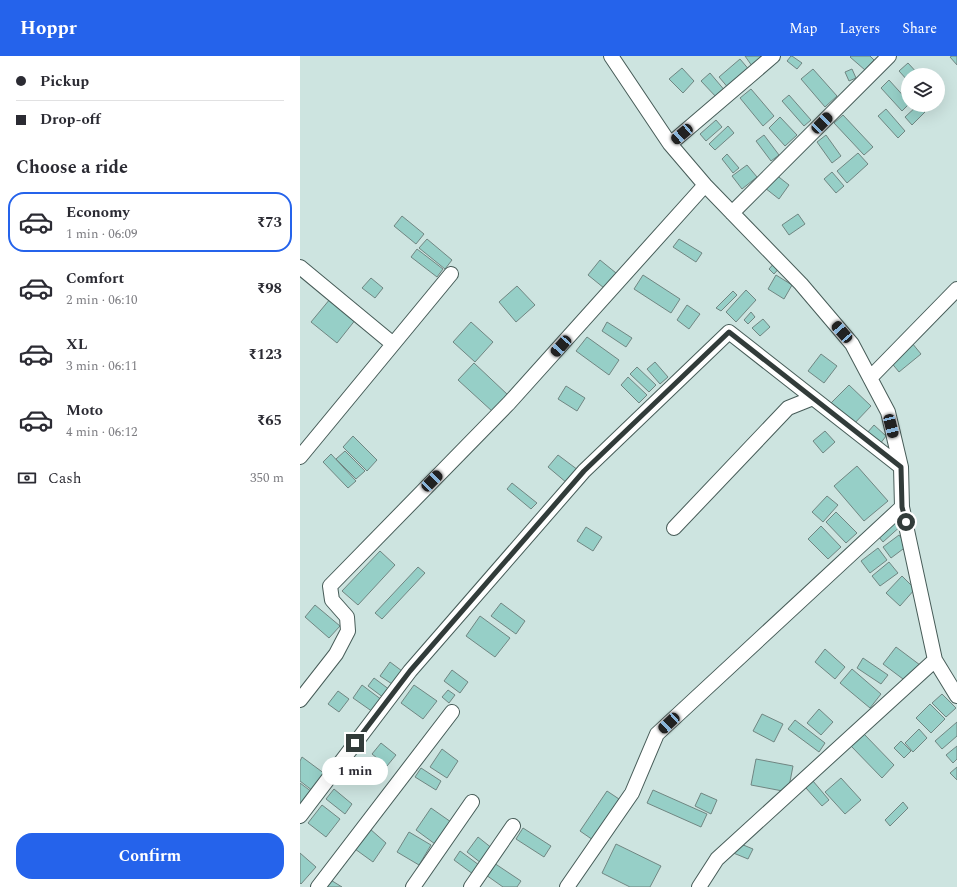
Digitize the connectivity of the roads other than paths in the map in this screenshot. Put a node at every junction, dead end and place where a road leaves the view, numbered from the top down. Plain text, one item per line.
1 (611, 56) edge
2 (773, 56) edge
3 (889, 56) edge
4 (670, 144) junction
5 (705, 185) junction
6 (732, 213) junction
7 (300, 267) edge
8 (451, 274) dead end
9 (957, 289) edge
10 (393, 344) junction
11 (870, 378) junction
12 (813, 398) junction
13 (300, 456) edge
14 (901, 467) junction
15 (902, 507) junction
16 (674, 528) dead end
17 (935, 660) junction
18 (957, 696) edge
19 (300, 700) edge
20 (452, 712) dead end
21 (472, 802) dead end
22 (300, 816) edge
23 (513, 826) dead end
24 (318, 887) edge
25 (413, 887) edge
26 (471, 887) edge
27 (567, 887) edge
28 (699, 887) edge

1 - 4 street
2 - 4 street
3 - 6 street
4 - 5 street
5 - 6 street
5 - 19 street
6 - 11 street
7 - 10 street
8 - 10 street
9 - 11 street
10 - 13 street
11 - 14 street
12 - 14 street
12 - 16 street
12 - 22 street
14 - 15 street
15 - 17 street
15 - 27 street
17 - 18 street
17 - 28 street
20 - 24 street
21 - 25 street
23 - 26 street

